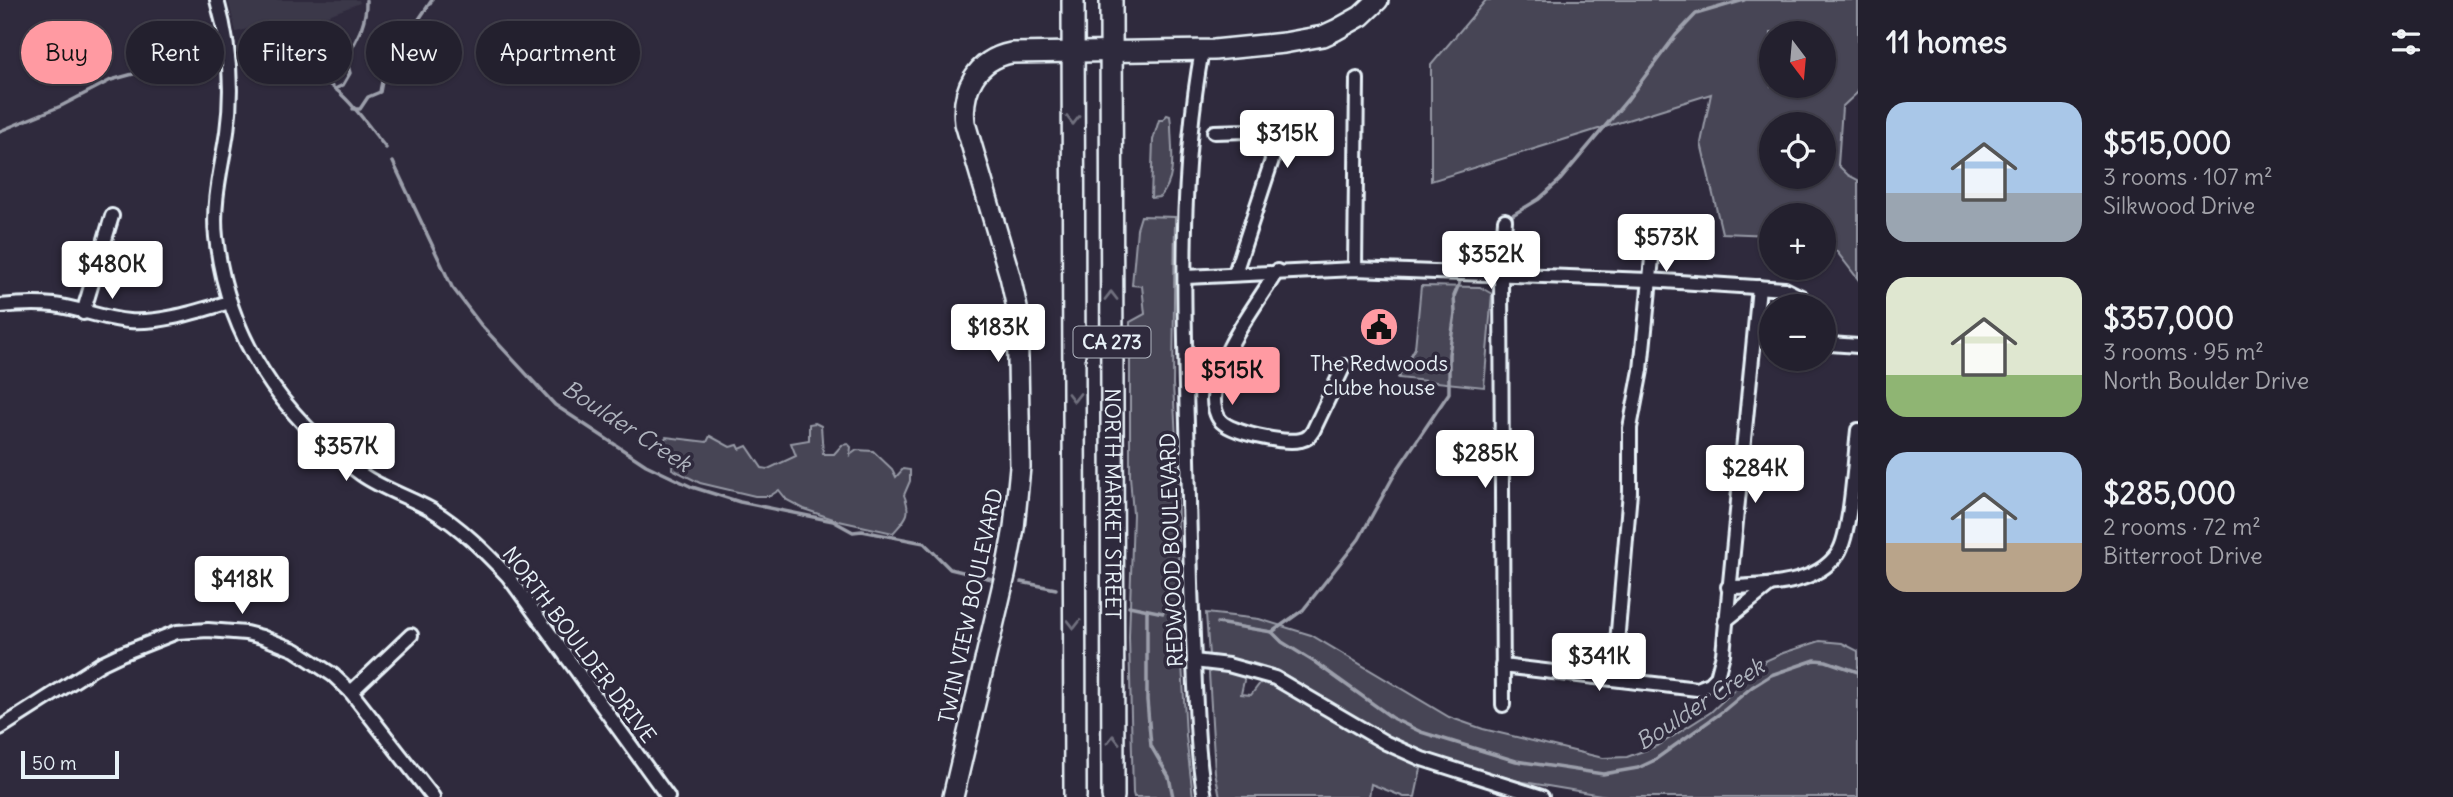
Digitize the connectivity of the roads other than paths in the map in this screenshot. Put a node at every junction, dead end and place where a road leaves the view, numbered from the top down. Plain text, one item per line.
1 (217, 0) edge
2 (1073, 0) edge
3 (1111, 0) edge
4 (1378, 0) edge
5 (1202, 50) junction
6 (1111, 51) junction
7 (1073, 52) junction
8 (1357, 79) dead end
9 (1214, 132) dead end
10 (111, 216) dead end
11 (1505, 220) dead end
12 (1655, 228) dead end
13 (1355, 269) junction
14 (1277, 271) junction
15 (1235, 273) junction
16 (1501, 275) junction
17 (1186, 277) junction
18 (1649, 280) junction
19 (1759, 287) junction
20 (1796, 294) edge
21 (230, 302) junction
22 (0, 306) edge
23 (83, 313) junction
24 (1836, 344) edge
25 (1858, 346) edge
26 (1344, 366) dead end
27 (1858, 430) edge
28 (1770, 585) junction
29 (1728, 587) junction
30 (1725, 621) junction
31 (411, 635) dead end
32 (1194, 661) junction
33 (1502, 666) junction
34 (1614, 678) junction
35 (351, 692) junction
36 (1503, 705) dead end
37 (0, 728) edge
38 (433, 797) edge
39 (668, 797) edge
40 (953, 797) edge
41 (1075, 797) edge
42 (1113, 797) edge
43 (1205, 797) edge
44 (1542, 797) edge

1 - 21 street, NORTH BOULDER DRIVE
2 - 7 main road, NORTH MARKET STREET / CA 273
3 - 6 main road, NORTH MARKET STREET / CA 273
4 - 5 street, TWIN VIEW BOULEVARD
5 - 6 street, TWIN VIEW BOULEVARD
5 - 17 street, REDWOOD BOULEVARD
6 - 7 street, TWIN VIEW BOULEVARD
42 -> 6 main road, NORTH MARKET STREET / CA 273
7 - 40 street, TWIN VIEW BOULEVARD
7 -> 41 main road, NORTH MARKET STREET / CA 273
8 - 13 street
9 - 15 street
10 - 23 street
11 - 16 street
12 - 18 street
13 - 14 street
13 - 16 street
14 - 15 street
14 - 26 street
15 - 17 street
16 - 18 street
16 - 33 street
17 - 32 street, REDWOOD BOULEVARD
18 - 19 street
18 - 34 street
19 - 20 street
19 - 29 street
21 - 23 street
21 - 39 street, NORTH BOULDER DRIVE
22 - 23 street
24 - 25 street
27 - 28 street
28 - 29 street
28 - 30 street
29 - 30 street
30 - 34 street
31 - 35 street
32 - 43 street, REDWOOD BOULEVARD
32 - 44 street
33 - 34 street
33 - 36 street
35 - 37 street
35 - 38 street

